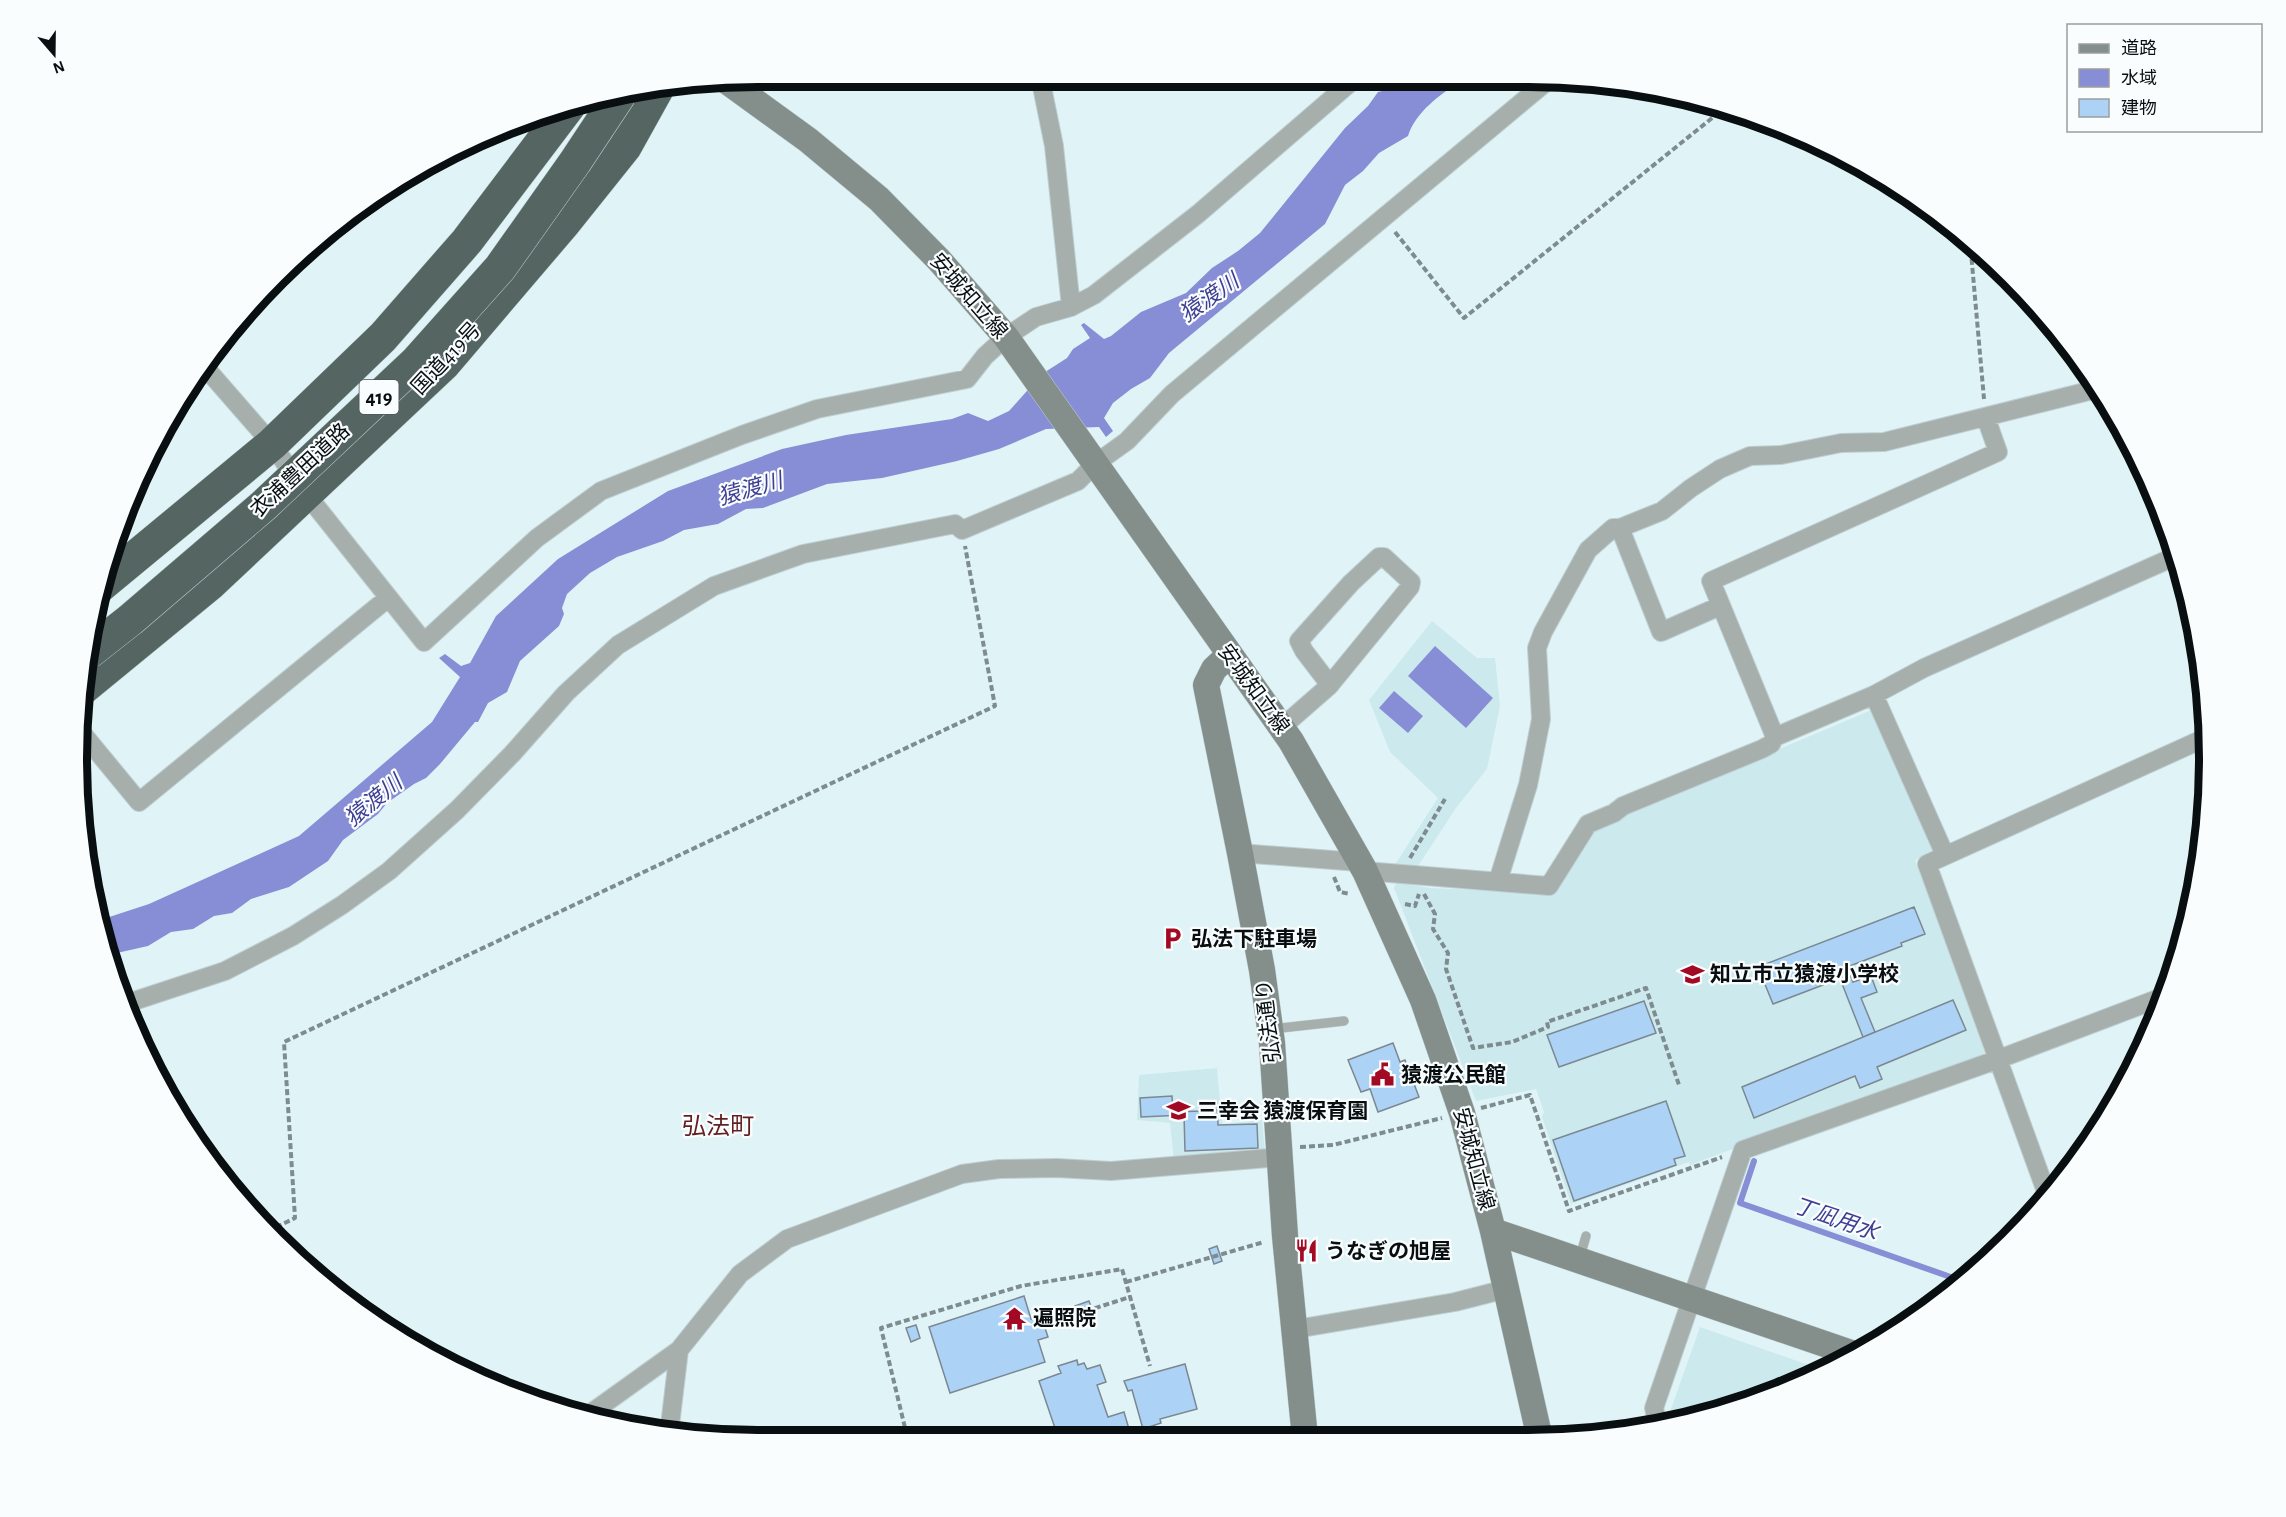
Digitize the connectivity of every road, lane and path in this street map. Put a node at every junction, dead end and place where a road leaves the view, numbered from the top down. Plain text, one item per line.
1 (1042, 87) edge
2 (1345, 87) edge
3 (1540, 87) edge
4 (736, 88) edge
5 (653, 96) edge
6 (614, 103) edge
7 (589, 109) edge
8 (1716, 115) edge
9 (560, 118) edge
10 (1384, 218) junction
11 (1971, 255) edge
12 (1071, 307) junction
13 (1010, 342) junction
14 (209, 372) edge
15 (2090, 391) edge
16 (1986, 418) junction
17 (272, 444) junction
18 (1091, 458) junction
19 (307, 495) junction
20 (1620, 528) junction
21 (962, 530) junction
22 (2168, 560) edge
23 (113, 575) edge
24 (388, 598) junction
25 (1720, 606) junction
26 (102, 620) edge
27 (97, 646) edge
28 (1229, 655) junction
29 (92, 681) edge
30 (1330, 685) junction
31 (1874, 695) junction
32 (1281, 728) junction
33 (1775, 737) junction
34 (87, 739) edge
35 (2199, 741) edge
36 (1240, 853) junction
37 (1945, 855) junction
38 (1362, 867) junction
39 (1498, 880) junction
40 (1421, 887) dead end
41 (2153, 1000) edge
42 (133, 1001) edge
43 (1344, 1021) dead end
44 (1270, 1029) junction
45 (1999, 1059) junction
46 (1679, 1085) dead end
47 (1462, 1113) junction
48 (1743, 1150) junction
49 (1279, 1153) junction
50 (2044, 1186) edge
51 (278, 1226) edge
52 (1493, 1231) junction
53 (1285, 1236) junction
54 (1126, 1282) junction
55 (1506, 1289) junction
56 (1130, 1297) junction
57 (1693, 1299) junction
58 (1052, 1322) dead end
59 (1296, 1329) junction
60 (679, 1350) junction
61 (1844, 1350) edge
62 (1150, 1366) dead end
63 (596, 1410) edge
64 (1656, 1417) edge
65 (670, 1424) edge
66 (906, 1430) edge
67 (1304, 1430) edge
68 (1538, 1430) edge

1 - 12 street
2 - 12 street
3 - 10 street
4 - 13 main road, 安城知立線
5 - 19 highway, 国道419号 / 419
6 - 27 highway, 衣浦豊田道路 / 419, bridge
7 - 26 highway, 衣浦豊田道路 / 419
8 - 10 path
9 - 17 highway, 419
10 - 18 street
11 - 16 path
12 - 13 street
13 - 18 main road, 安城知立線
13 - 24 street
14 - 17 street
15 - 16 street
16 - 20 street
16 - 25 street
17 - 19 street
17 - 23 highway, 419
18 - 21 street
18 - 28 main road, 安城知立線
19 - 24 street
19 - 29 highway, 国道419号 / 419
20 - 25 street
20 - 39 street
21 - 42 street
21 - 51 path
22 - 31 street
24 - 34 street
25 - 33 street
28 - 32 main road, 安城知立線
28 - 36 main road, 弘法通り
30 - 30 street
30 - 32 street
31 - 33 street
31 - 37 street
32 - 38 main road, 安城知立線
33 - 39 street
35 - 37 street
36 - 38 street
36 - 44 main road, 弘法通り
37 - 45 street
38 - 39 street
38 - 47 main road, 安城知立線
40 - 46 path
41 - 45 street
43 - 44 lane
44 - 49 main road, 弘法通り
45 - 48 street
45 - 50 street
47 - 48 path
47 - 49 path
47 - 52 main road, 安城知立線
48 - 57 street
49 - 53 main road, 弘法通り
49 - 60 street
52 - 55 main road, 安城知立線
52 - 57 main road
53 - 54 path
53 - 59 main road, 弘法通り
54 - 56 path
54 - 66 path
55 - 59 street
55 - 68 main road, 安城知立線
56 - 58 path
56 - 62 path
57 - 61 main road
57 - 64 street
59 - 67 main road, 弘法通り
60 - 63 street
60 - 65 street

